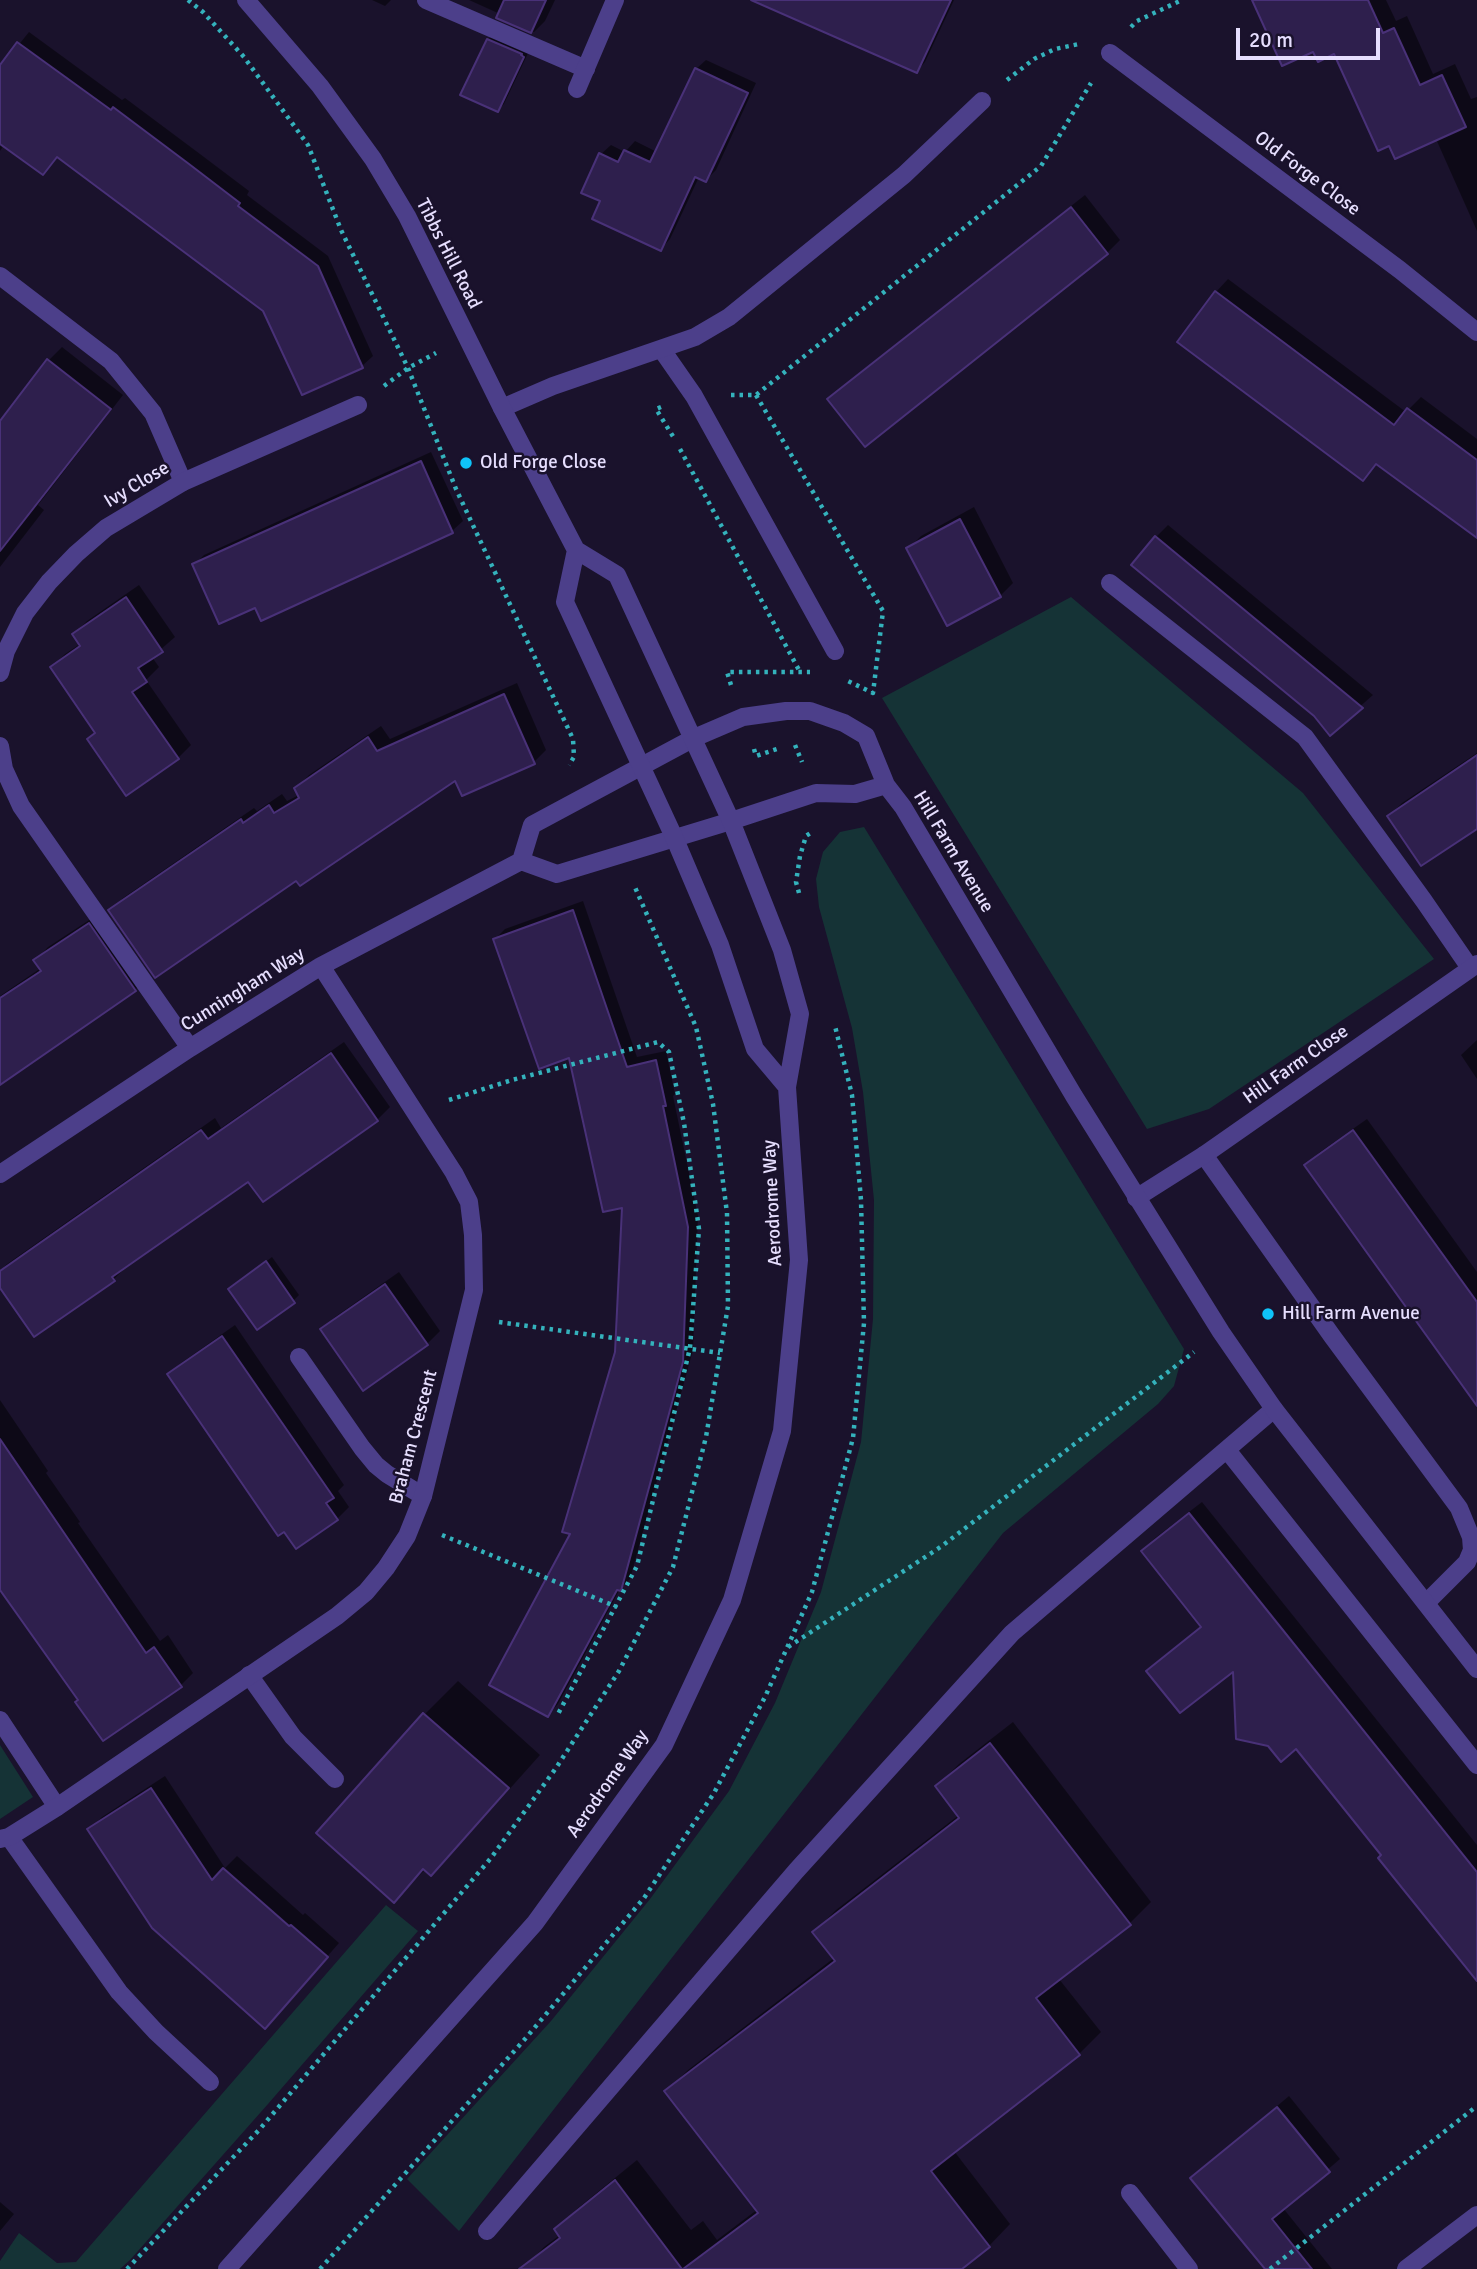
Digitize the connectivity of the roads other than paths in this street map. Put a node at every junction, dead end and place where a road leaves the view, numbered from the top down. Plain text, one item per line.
1 (246, 0) edge
2 (426, 0) edge
3 (615, 0) edge
4 (1110, 53) road end
5 (586, 69) junction
6 (577, 89) dead end
7 (982, 101) road end
8 (0, 276) edge
9 (1477, 332) edge
10 (662, 350) junction
11 (358, 405) road end
12 (502, 408) junction
13 (183, 482) junction
14 (576, 550) junction
15 (1110, 583) dead end
16 (835, 651) dead end
17 (0, 673) edge
18 (694, 738) junction
19 (0, 746) edge
20 (642, 766) junction
21 (886, 785) junction
22 (731, 821) junction
23 (674, 838) junction
24 (521, 861) junction
25 (321, 966) junction
26 (1473, 966) edge
27 (190, 1048) junction
28 (787, 1087) junction
29 (1203, 1155) junction
30 (0, 1174) edge
31 (1136, 1198) junction
32 (299, 1357) dead end
33 (1274, 1409) junction
34 (1227, 1450) junction
35 (423, 1496) junction
36 (1427, 1602) junction
37 (1477, 1669) edge
38 (249, 1675) junction
39 (0, 1720) edge
40 (1477, 1765) edge
41 (335, 1779) dead end
42 (57, 1807) junction
43 (5, 1838) edge
44 (210, 2082) dead end
45 (1130, 2193) dead end
46 (1477, 2215) edge
47 (487, 2231) dead end
48 (227, 2269) edge
49 (1189, 2269) edge
50 (1406, 2269) edge

1 - 12 street, Tibbs Hill Road
2 - 5 street
3 - 5 street
4 - 9 street, Old Forge Close
5 - 6 street
7 - 10 street
8 - 13 street
10 - 12 street
10 - 16 street
11 - 13 street, Ivy Close
12 - 14 street, Tibbs Hill Road
13 - 17 street, Ivy Close
14 - 18 street
14 - 20 street
15 - 26 street
18 - 20 street
18 - 21 street, Hill Farm Avenue
18 - 22 street
19 - 27 street
20 - 23 street
20 - 24 street
21 - 22 street, Hill Farm Avenue
21 - 31 street, Hill Farm Avenue
22 - 23 street
22 - 28 street, Aerodrome Way
23 - 24 street
23 - 28 street
24 - 25 street, Cunningham Way
25 - 27 street, Cunningham Way
25 - 35 street, Braham Crescent
26 - 29 street, Hill Farm Close
27 - 30 street, Cunningham Way
28 - 48 street, Aerodrome Way
29 - 31 street, Hill Farm Close
29 - 36 street
31 - 33 street, Hill Farm Avenue
32 - 35 street
33 - 34 street
33 - 36 street, Hill Farm Avenue
34 - 40 street
34 - 47 street
35 - 38 street, Braham Crescent
36 - 37 street, Hill Farm Avenue
38 - 41 street
38 - 42 street, Braham Crescent
39 - 42 street
42 - 43 street, Braham Crescent
43 - 44 street
45 - 49 street
46 - 50 street

